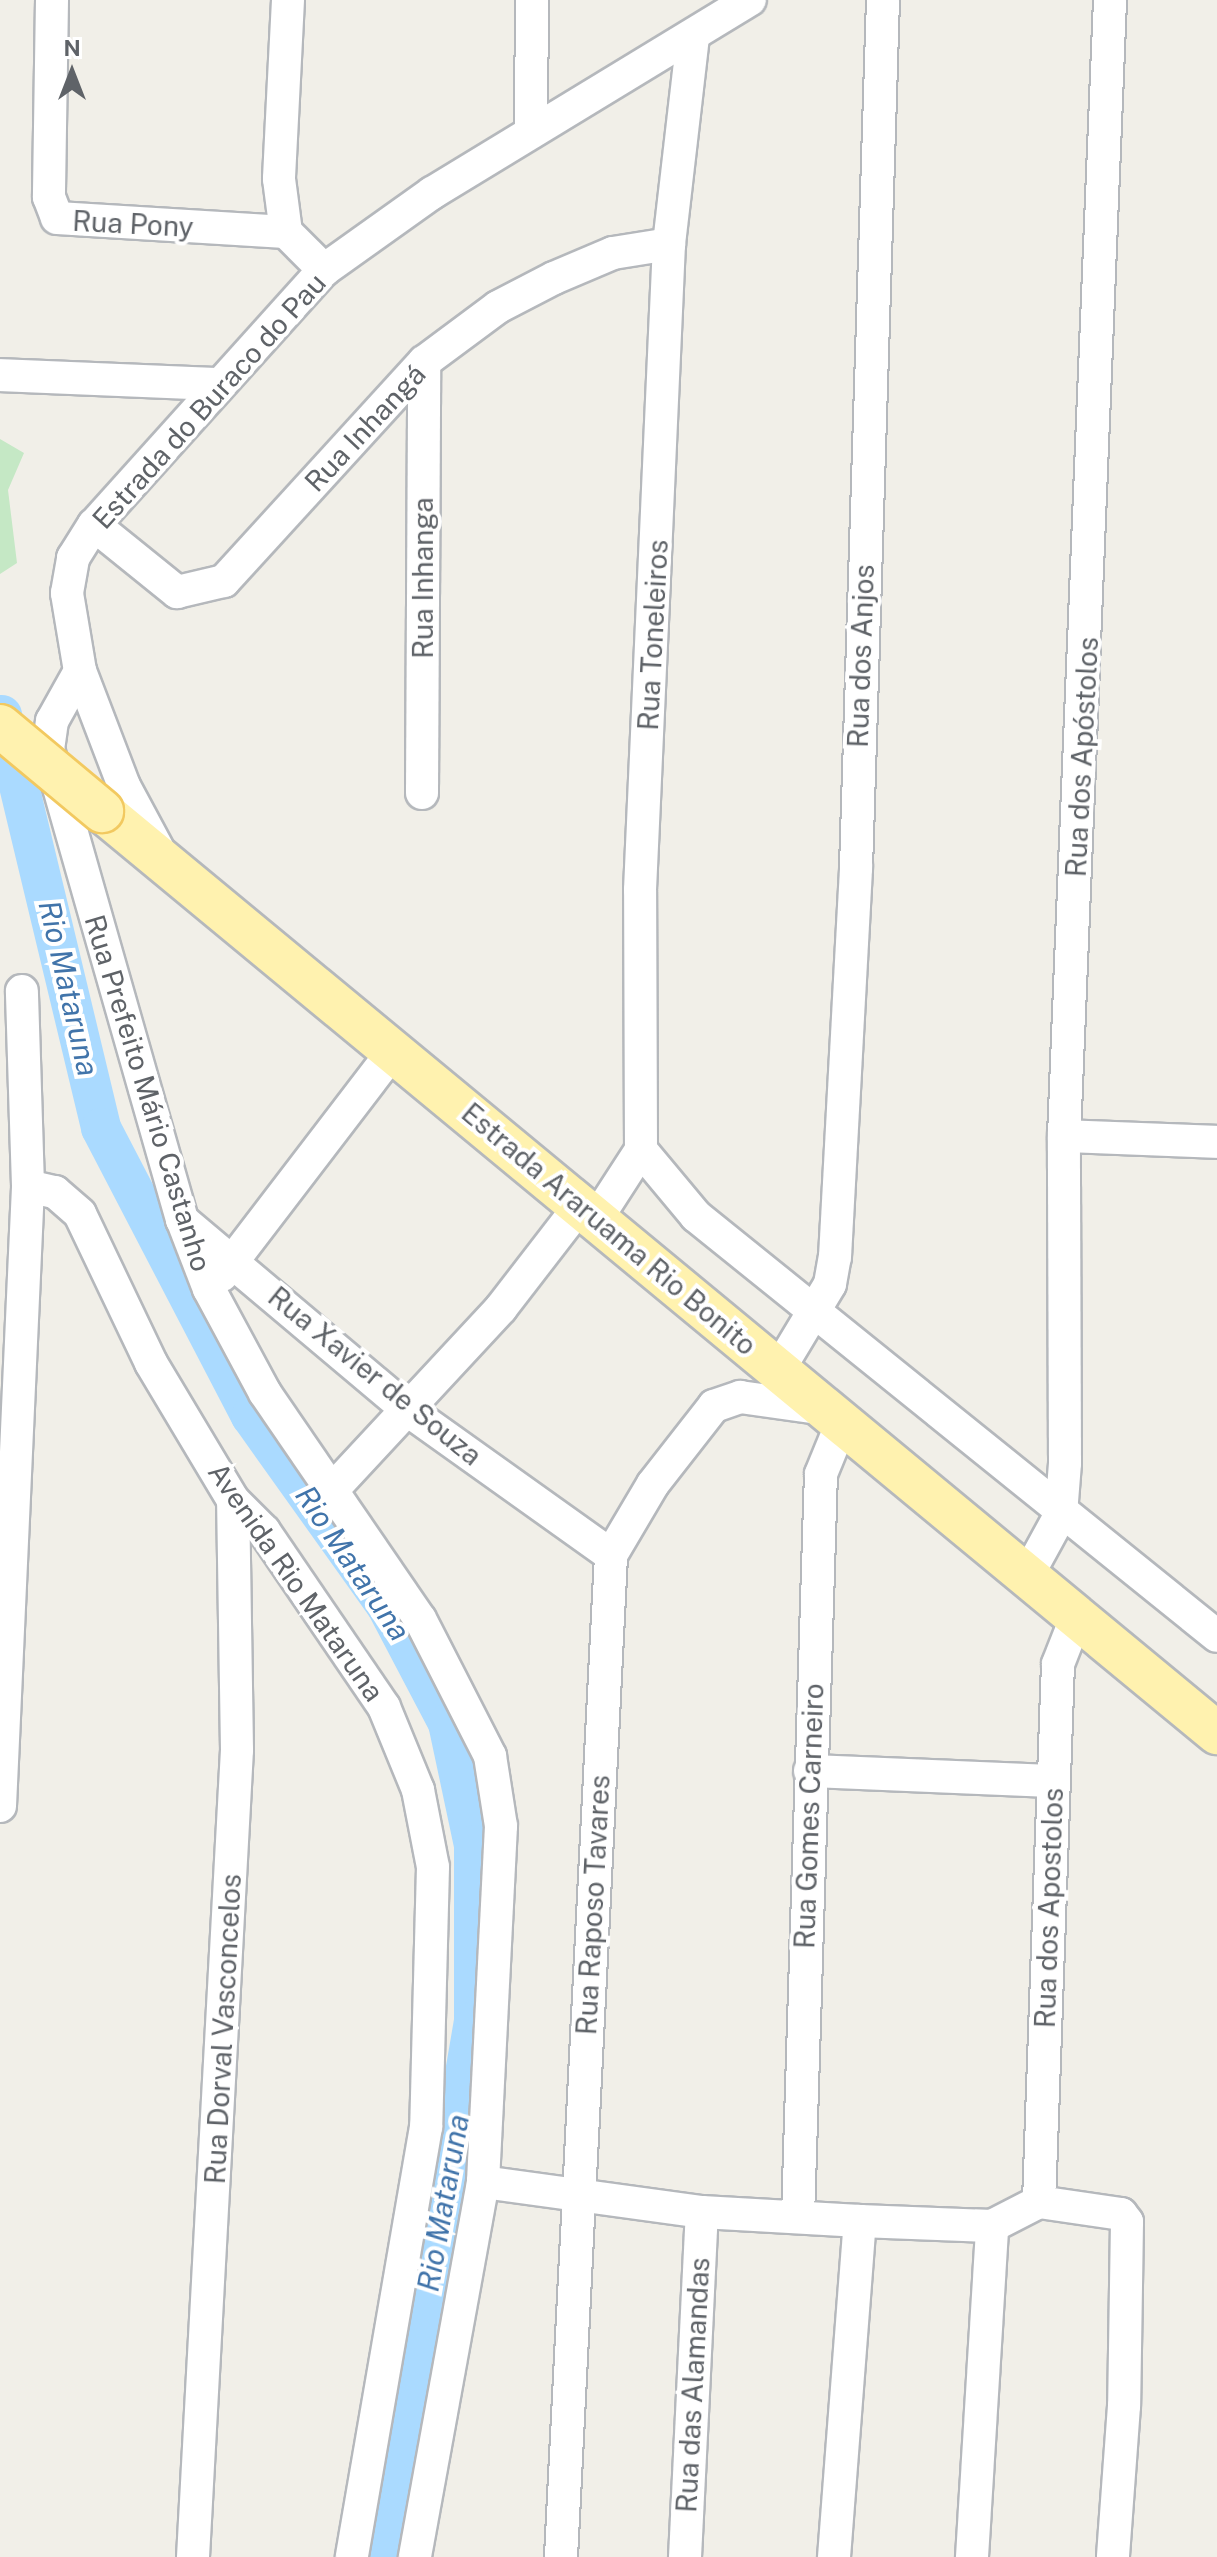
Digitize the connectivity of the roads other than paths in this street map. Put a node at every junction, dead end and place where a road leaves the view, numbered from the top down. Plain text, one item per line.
1 (52, 0) edge
2 (288, 0) edge
3 (532, 0) edge
4 (750, 0) edge
5 (883, 0) edge
6 (1110, 0) edge
7 (693, 37) junction
8 (531, 132) junction
9 (286, 232) junction
10 (669, 244) junction
11 (324, 270) junction
12 (424, 362) junction
13 (0, 375) edge
14 (218, 384) junction
15 (94, 525) junction
16 (80, 671) junction
17 (0, 726) edge
18 (422, 793) dead end
19 (167, 864) junction
20 (22, 991) dead end
21 (394, 1050) junction
22 (1064, 1136) junction
23 (1217, 1142) edge
24 (641, 1150) junction
25 (18, 1203) edge
26 (587, 1214) junction
27 (182, 1219) junction
28 (235, 1261) junction
29 (209, 1289) junction
30 (816, 1308) junction
31 (779, 1369) junction
32 (409, 1411) junction
33 (838, 1415) junction
34 (333, 1489) junction
35 (233, 1500) junction
36 (1061, 1514) junction
37 (611, 1555) junction
38 (1027, 1576) junction
39 (1076, 1618) junction
40 (1217, 1636) edge
41 (1215, 1725) edge
42 (810, 1771) junction
43 (1053, 1781) junction
44 (0, 1806) edge
45 (483, 2182) junction
46 (580, 2197) junction
47 (1039, 2202) junction
48 (702, 2212) junction
49 (798, 2217) junction
50 (860, 2221) junction
51 (992, 2226) junction
52 (193, 2557) edge
53 (352, 2557) edge
54 (415, 2557) edge
55 (561, 2557) edge
56 (685, 2557) edge
57 (834, 2557) edge
58 (972, 2557) edge
59 (1113, 2557) edge

1 - 9 street, Rua Pony
2 - 9 street
3 - 8 street
4 - 7 street, Estrada do Buraco do Pau
5 - 30 street, Rua dos Anjos
6 - 22 street, Rua dos Apóstolos
7 - 8 street, Estrada do Buraco do Pau
7 - 10 street, Rua Toneleiros
8 - 11 street, Estrada do Buraco do Pau
9 - 11 street
10 - 12 street, Rua Inhangá
10 - 24 street, Rua Toneleiros
11 - 14 street, Estrada do Buraco do Pau
12 - 15 street, Rua Inhangá
12 - 18 street, Rua Inhanga
13 - 14 street
14 - 15 street, Estrada do Buraco do Pau
15 - 16 street, Estrada do Buraco do Pau
16 - 19 street, Estrada do Buraco do Pau
16 - 27 street, Rua Prefeito Mário Castanho
17 - 19 main road, Estrada Araruama Rio Bonito, bridge
19 - 21 main road, Estrada Araruama Rio Bonito
20 - 25 street
21 - 26 main road, Estrada Araruama Rio Bonito
21 - 28 street
22 - 23 street
22 - 36 street, Rua dos Apóstolos
24 - 26 street
24 - 30 street
25 - 35 street, Avenida Rio Mataruna
25 - 44 street
26 - 31 main road, Estrada Araruama Rio Bonito
26 - 32 street
27 - 28 street, Rua Xavier de Souza
27 - 29 street, Rua Prefeito Mário Castanho
28 - 29 street
28 - 32 street, Rua Xavier de Souza
29 - 34 street, Rua Prefeito Mário Castanho
30 - 31 street, Rua dos Anjos
30 - 36 street
31 - 33 main road, Estrada Araruama Rio Bonito
32 - 34 street
32 - 37 street, Rua Xavier de Souza
33 - 37 street, Rua Raposo Tavares
33 - 38 main road, Estrada Araruama Rio Bonito
33 - 42 street, Rua Gomes Carneiro
34 - 45 street, Rua Prefeito Mário Castanho
35 - 52 street, Rua Dorval Vasconcelos
35 - 53 street, Avenida Rio Mataruna
36 - 38 street, Rua dos Apóstolos
36 - 40 street
37 - 46 street, Rua Raposo Tavares
38 - 39 main road, Estrada Araruama Rio Bonito
39 - 41 main road, Estrada Araruama Rio Bonito
39 - 43 street, Rua dos Apostolos
42 - 43 street
42 - 49 street, Rua Gomes Carneiro
43 - 47 street, Rua dos Apostolos
45 - 46 street
45 - 54 street, Rua Prefeito Mário Castanho
46 - 48 street
46 - 55 street, Rua Raposo Tavares
47 - 51 street
47 - 59 street
48 - 49 street
48 - 56 street, Rua das Alamandas
49 - 50 street
50 - 51 street
50 - 57 street
51 - 58 street

